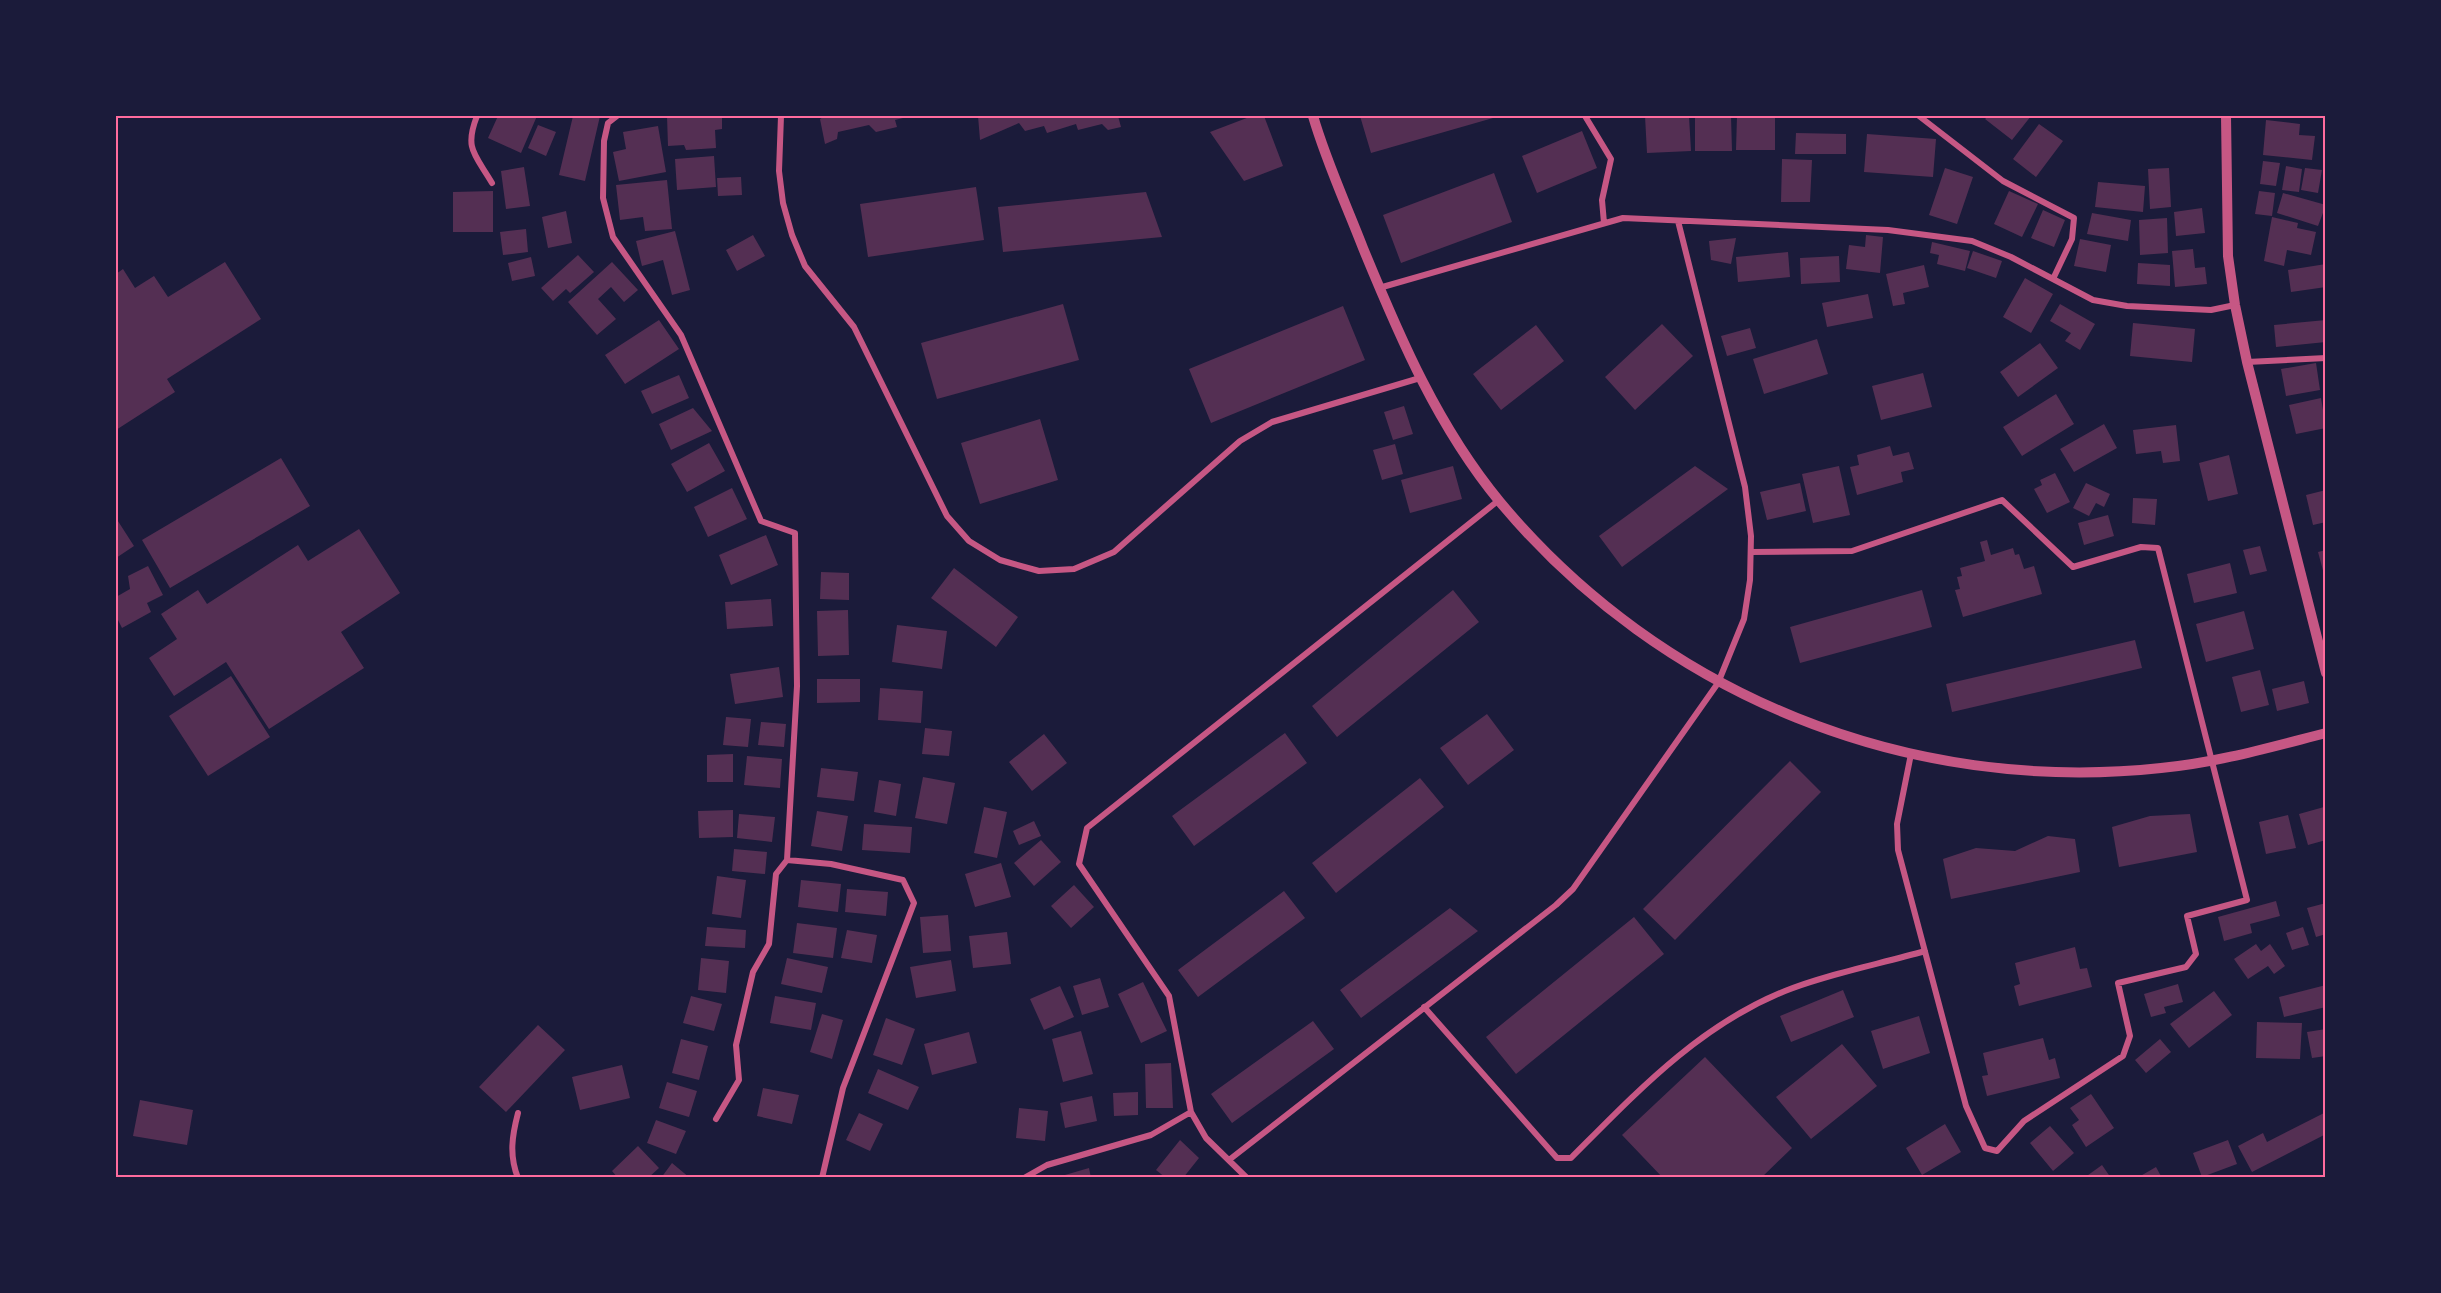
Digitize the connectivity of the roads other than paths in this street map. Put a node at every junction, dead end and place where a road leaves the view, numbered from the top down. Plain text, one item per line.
1 (477, 116) edge
2 (617, 116) edge
3 (781, 116) edge
4 (1313, 116) edge
5 (1585, 116) edge
6 (1919, 116) edge
7 (2226, 116) edge
8 (492, 183) dead end
9 (1678, 221) junction
10 (1604, 223) junction
11 (2053, 279) junction
12 (1379, 288) junction
13 (2235, 305) junction
14 (2325, 358) edge
15 (2247, 362) junction
16 (1420, 378) junction
17 (1499, 500) junction
18 (1751, 552) junction
19 (2325, 672) edge
20 (1718, 683) junction
21 (2325, 733) edge
22 (1911, 754) junction
23 (2212, 760) junction
24 (787, 860) junction
25 (1925, 951) junction
26 (1424, 1007) junction
27 (1191, 1112) junction
28 (518, 1113) dead end
29 (716, 1119) dead end
30 (1229, 1160) junction
31 (518, 1178) edge
32 (822, 1178) edge
33 (1024, 1178) edge
34 (1247, 1178) edge

1 - 8 street
2 - 24 street
3 - 16 street
4 - 12 street
5 - 10 street
6 - 11 street
7 - 13 street
9 - 10 street
9 - 11 street
9 - 18 street
10 - 12 street
11 - 13 street
12 - 16 street
13 - 15 street
14 - 15 street
15 - 19 street
16 - 17 street
17 - 20 street
17 - 27 street
18 - 20 street
18 - 23 street
20 - 22 street
20 - 26 street
21 - 23 street
22 - 23 street
22 - 25 street
23 - 25 street
24 - 29 street
24 - 32 street
25 - 26 street
26 - 30 street
27 - 30 street
27 - 33 street
28 - 31 street
30 - 34 street

